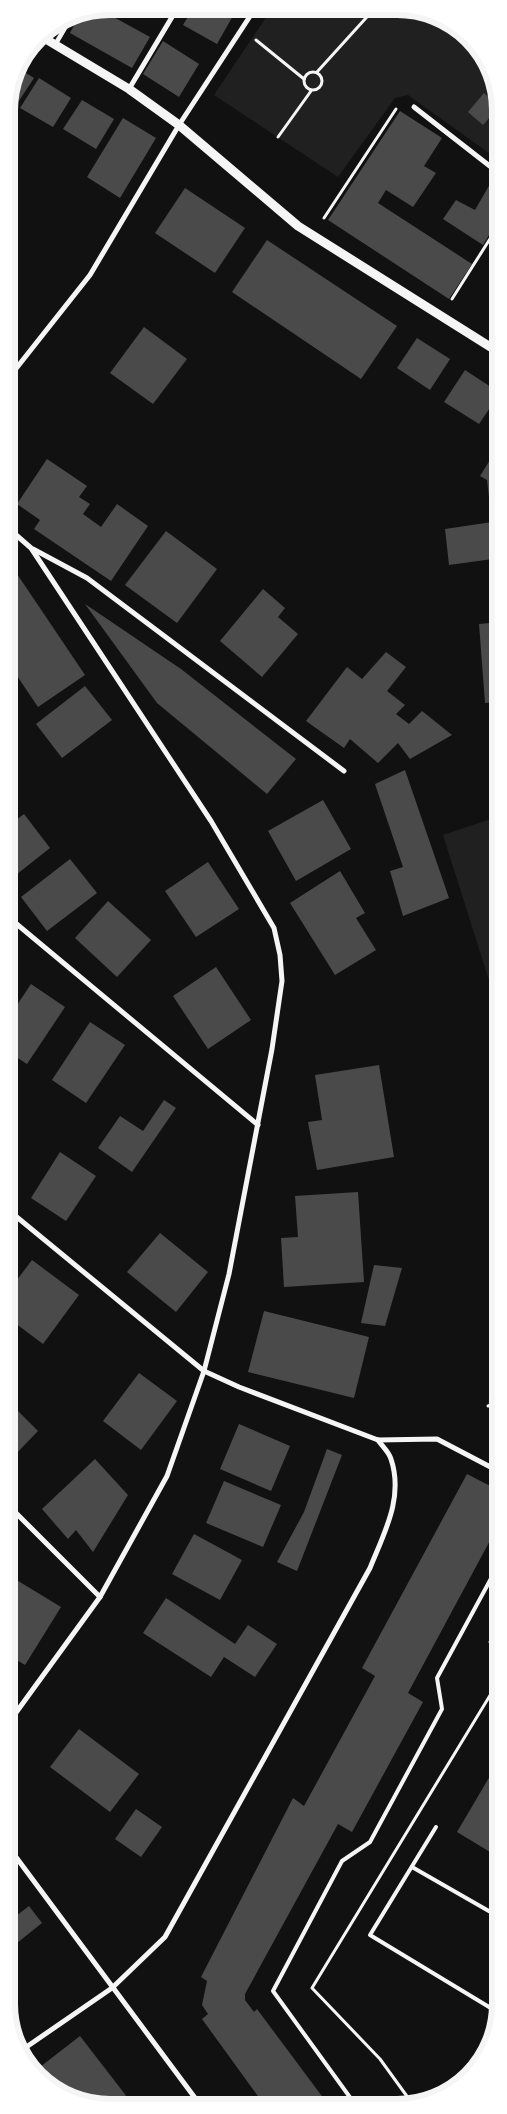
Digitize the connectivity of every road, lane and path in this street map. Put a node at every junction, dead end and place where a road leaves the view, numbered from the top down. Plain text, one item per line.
1 (173, 15) edge
2 (251, 15) edge
3 (368, 15) edge
4 (65, 27) edge
5 (253, 38) dead end
6 (46, 40) edge
7 (54, 45) junction
8 (317, 72) junction
9 (304, 79) junction
10 (130, 89) junction
11 (311, 91) junction
12 (414, 107) joint
13 (179, 125) junction
14 (278, 138) dead end
15 (492, 168) edge
16 (312, 235) junction
17 (492, 236) edge
18 (442, 316) junction
19 (492, 349) edge
20 (15, 370) edge
21 (15, 534) edge
22 (31, 548) junction
23 (344, 771) dead end
24 (15, 923) edge
25 (258, 1125) junction
26 (15, 1216) edge
27 (204, 1371) junction
28 (492, 1405) edge
29 (488, 1406) dead end
30 (378, 1440) junction
31 (492, 1468) edge
32 (15, 1512) edge
33 (492, 1577) edge
34 (100, 1597) junction
35 (15, 1714) edge
36 (436, 1827) dead end
37 (15, 1856) edge
38 (412, 1866) junction
39 (492, 1913) edge
40 (112, 1988) junction
41 (492, 2009) edge
42 (26, 2047) edge
43 (196, 2099) edge
44 (351, 2099) edge

1 - 10 street
2 - 13 street
3 - 8 path
4 - 7 street
5 - 9 path
6 - 7 street
7 - 10 street
8 - 9 path
8 - 11 path
9 - 11 path
10 - 13 street
11 - 14 path
12 - 15 street
12 - 16 path
13 - 16 street
13 - 20 street
16 - 18 street
17 - 18 path
18 - 19 street
21 - 22 street
22 - 23 street
22 - 25 street
24 - 25 street
25 - 27 street
26 - 27 street
27 - 30 street
27 - 34 street
28 - 29 path
30 - 31 street
30 - 40 street
32 - 34 street
33 - 44 lane
34 - 35 street
36 - 38 lane
37 - 40 street
38 - 39 lane
38 - 41 lane
40 - 42 street
40 - 43 street

